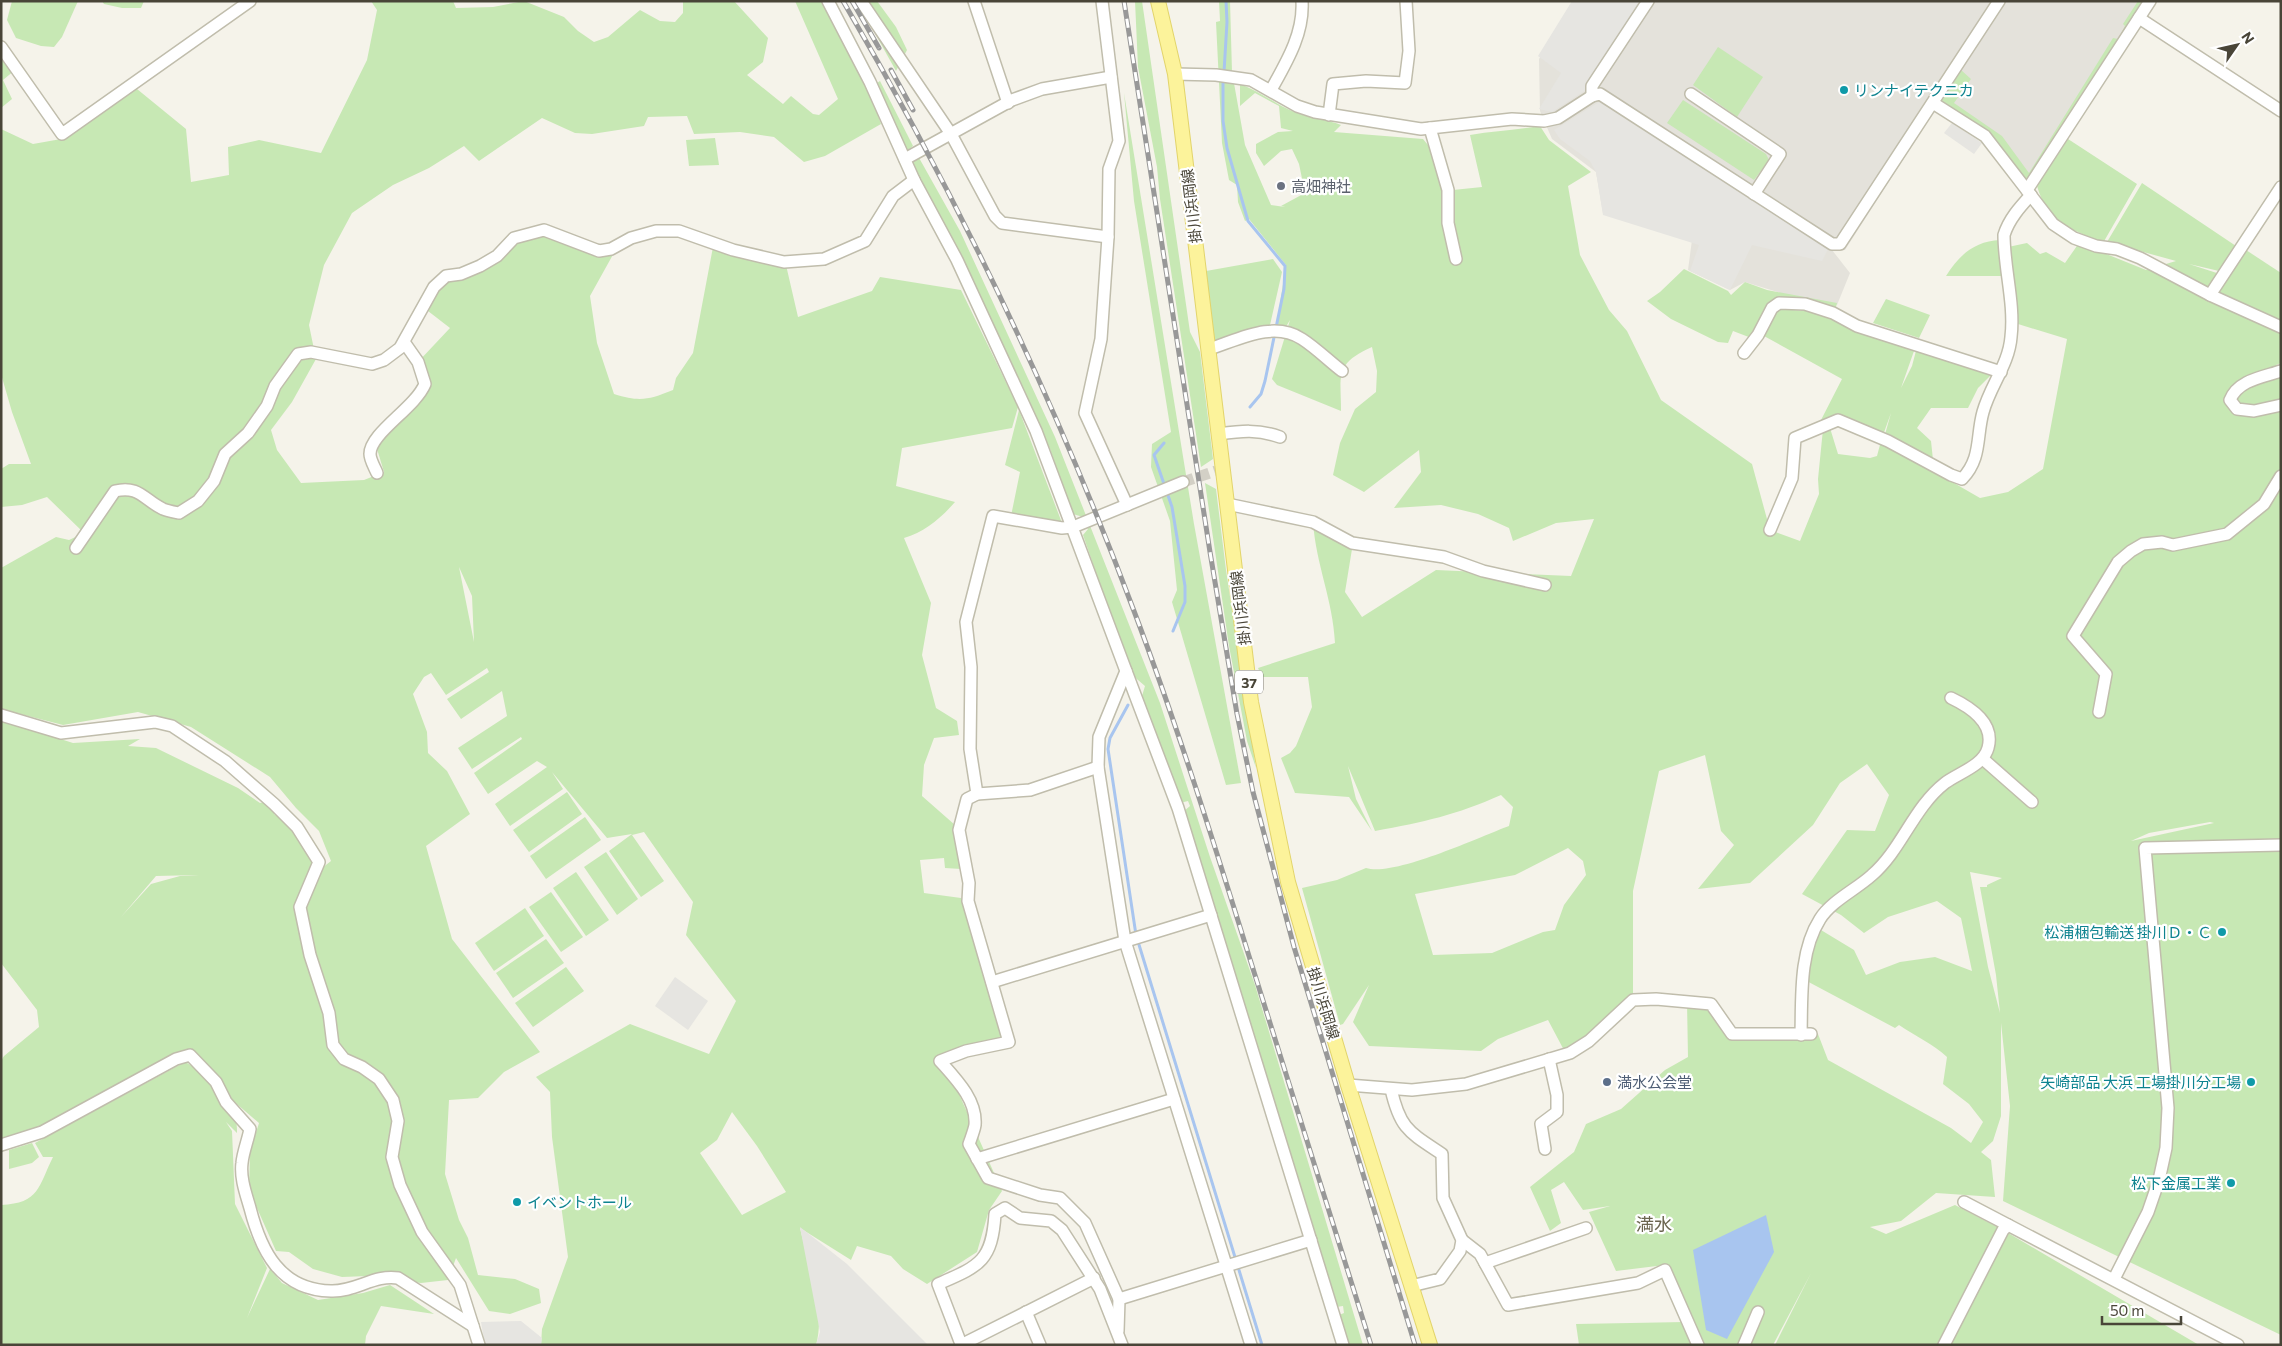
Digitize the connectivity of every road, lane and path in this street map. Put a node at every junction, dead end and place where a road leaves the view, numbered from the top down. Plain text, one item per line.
1 (250, 1) edge
2 (828, 1) edge
3 (861, 1) edge
4 (974, 1) edge
5 (1102, 1) edge
6 (1158, 1) edge
7 (1302, 1) edge
8 (1406, 1) edge
9 (1648, 1) edge
10 (1999, 1) edge
11 (2150, 1) edge
12 (2139, 18) junction
13 (1, 47) edge
14 (1175, 74) junction
15 (1111, 77) junction
16 (1271, 90) junction
17 (1691, 94) dead end
18 (1592, 96) junction
19 (1008, 103) junction
20 (1933, 103) junction
21 (2281, 111) edge
22 (1330, 115) junction
23 (1430, 128) junction
24 (951, 134) junction
25 (905, 159) junction
26 (914, 180) junction
27 (2281, 187) edge
28 (2029, 193) junction
29 (1754, 194) junction
30 (1108, 236) junction
31 (1456, 259) dead end
32 (2210, 295) junction
33 (2281, 327) edge
34 (404, 342) junction
35 (1209, 349) junction
36 (1744, 353) dead end
37 (1342, 371) dead end
38 (2281, 371) edge
39 (2001, 372) junction
40 (2281, 405) edge
41 (1219, 434) junction
42 (1280, 437) dead end
43 (377, 473) dead end
44 (2281, 476) edge
45 (1178, 484) tunnel mouth
46 (1228, 504) junction
47 (1126, 505) junction
48 (1073, 527) junction
49 (1770, 530) dead end
50 (76, 548) dead end
51 (1545, 585) dead end
52 (1128, 676) junction
53 (1951, 698) dead end
54 (2099, 712) dead end
55 (1, 715) edge
56 (1983, 760) junction
57 (1098, 767) junction
58 (977, 794) junction
59 (2032, 802) dead end
60 (2281, 845) edge
61 (1211, 915) junction
62 (1124, 941) junction
63 (992, 982) junction
64 (1549, 1059) junction
65 (1348, 1085) junction
66 (1391, 1089) junction
67 (1174, 1099) junction
68 (1, 1145) edge
69 (1545, 1149) dead end
70 (977, 1159) junction
71 (1964, 1202) dead end
72 (2008, 1225) junction
73 (1586, 1228) dead end
74 (1311, 1240) junction
75 (1462, 1240) junction
76 (1485, 1263) junction
77 (1227, 1266) junction
78 (1094, 1278) junction
79 (2114, 1279) junction
80 (1411, 1286) junction
81 (1118, 1299) junction
82 (1026, 1312) junction
83 (1758, 1312) dead end
84 (473, 1326) junction
85 (1118, 1331) junction
86 (961, 1344) edge
87 (478, 1345) edge
88 (1040, 1345) edge
89 (1122, 1345) edge
90 (1251, 1345) edge
91 (1344, 1345) edge
92 (1430, 1345) edge
93 (1698, 1345) edge
94 (1744, 1345) edge
95 (1944, 1345) edge
96 (2238, 1345) edge

1 - 13 street
2 - 25 street
3 - 24 street
4 - 19 street
5 - 15 street
6 - 14 main road, 掛川浜岡線 / 37
7 - 16 street
8 - 22 street
9 - 18 street
10 - 20 street
11 - 12 street
12 - 21 street
12 - 28 street
14 - 16 street
14 - 35 main road, 掛川浜岡線 / 37
15 - 19 street
15 - 30 street
16 - 22 street
17 - 29 street
18 - 23 street
18 - 29 street
19 - 24 street
20 - 28 street
20 - 29 street
22 - 23 street
23 - 31 street
24 - 25 street
24 - 30 street
25 - 26 street
26 - 34 street
26 - 48 street
27 - 32 street
28 - 32 street
28 - 39 street
30 - 47 street
32 - 33 street
34 - 43 street
34 - 50 street
35 - 37 street
35 - 41 main road, 掛川浜岡線 / 37
36 - 39 street
38 - 40 street
39 - 49 street
41 - 42 street
41 - 46 main road, 掛川浜岡線 / 37
44 - 54 street
45 - 47 street
46 - 51 street
46 - 65 main road, 掛川浜岡線 / 37
47 - 48 street
48 - 52 street
48 - 58 street
52 - 57 street
52 - 61 street
53 - 56 street
55 - 84 street
56 - 59 street
56 - 64 street
57 - 58 street
57 - 62 street
58 - 63 street
60 - 79 street
61 - 62 street
61 - 74 street
62 - 63 street
62 - 67 street
63 - 70 street
64 - 66 street
64 - 69 street
65 - 66 street
65 - 80 main road, 掛川浜岡線 / 37
66 - 75 street
67 - 70 street
67 - 77 street
68 - 84 street
70 - 81 street
71 - 72 street
72 - 79 street
72 - 95 street
73 - 76 street
74 - 77 street
74 - 91 street
75 - 76 street
75 - 80 street
76 - 93 street
77 - 81 street
77 - 90 street
78 - 82 street
78 - 85 street
78 - 86 street
79 - 96 street
80 - 92 main road, 掛川浜岡線 / 37
81 - 85 street
82 - 86 street
82 - 88 street
83 - 94 street
84 - 87 street
85 - 89 street

